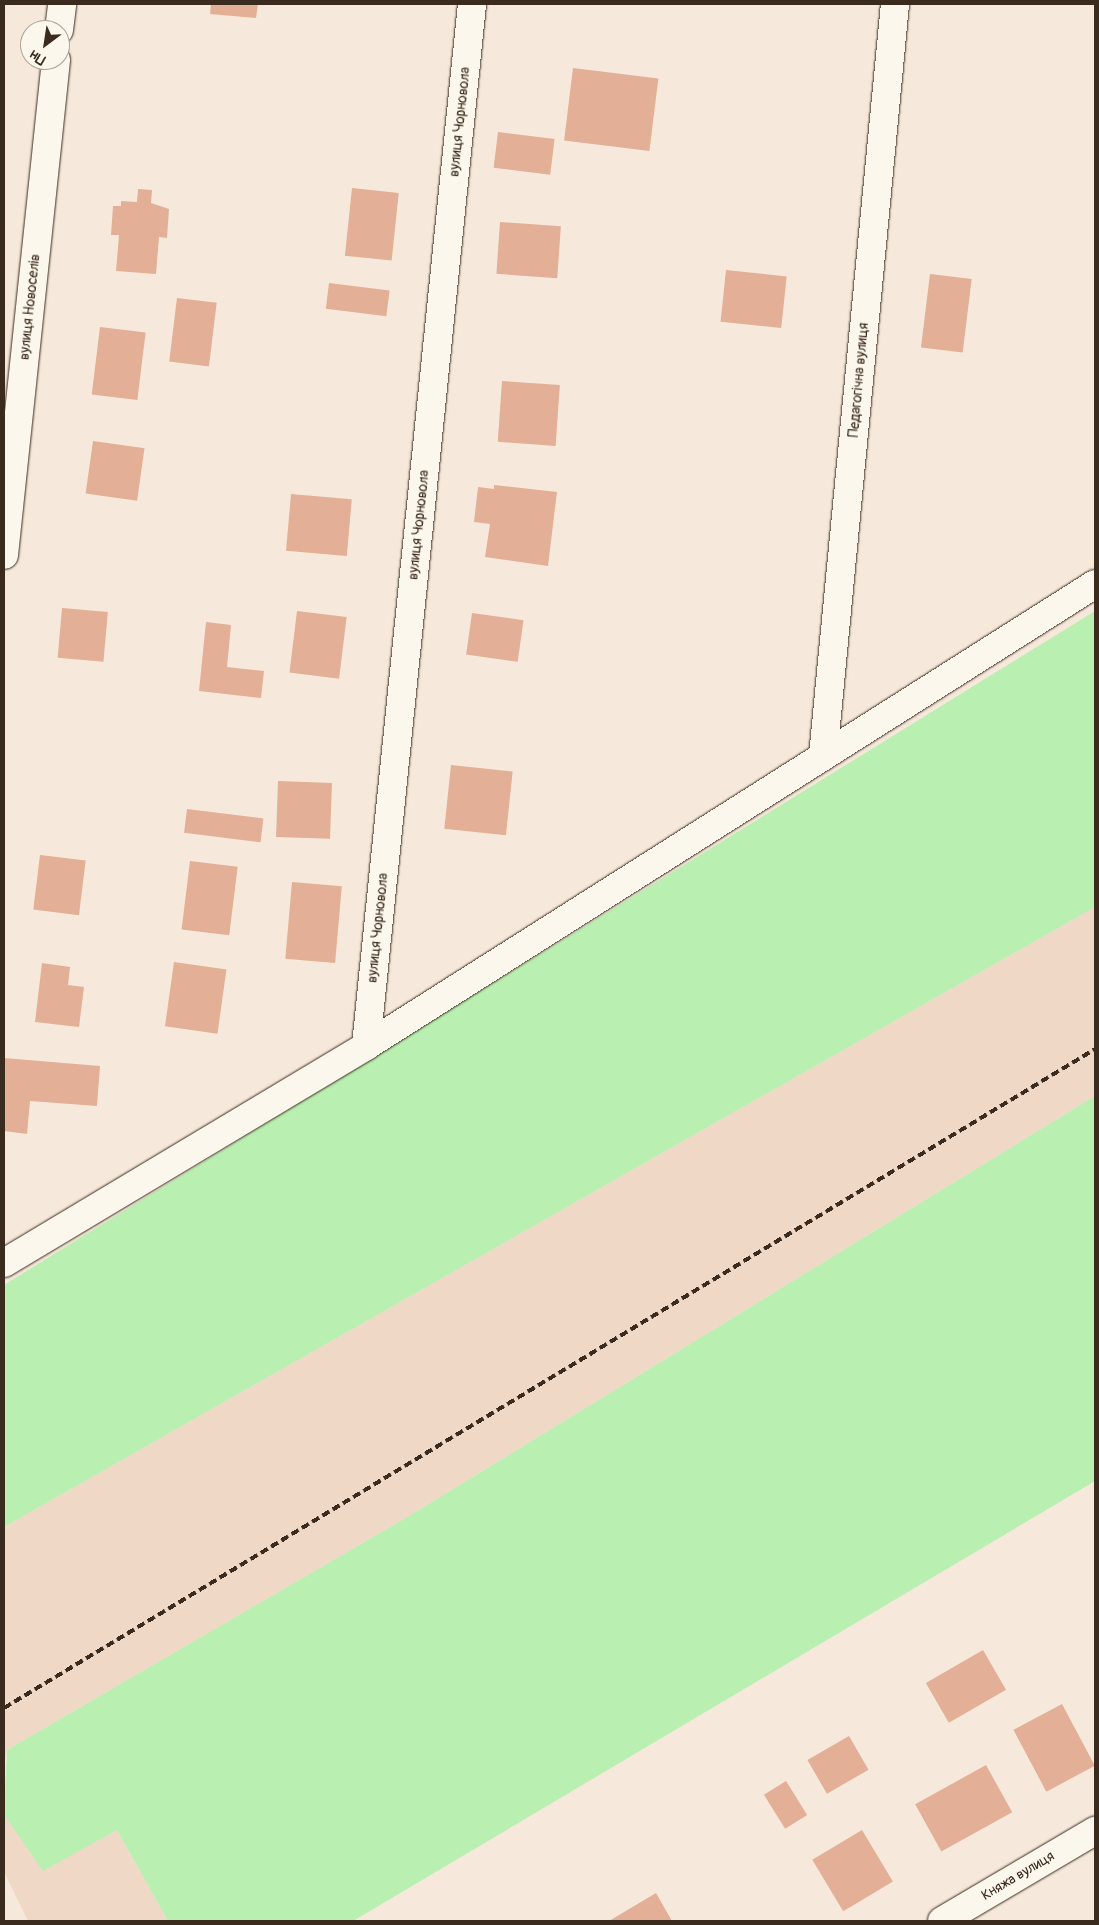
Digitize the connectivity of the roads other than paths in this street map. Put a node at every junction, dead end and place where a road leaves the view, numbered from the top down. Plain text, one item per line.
1 (62, 4) edge
2 (472, 4) edge
3 (895, 4) edge
4 (60, 20) edge
5 (55, 70) edge
6 (4, 555) edge
7 (1095, 584) edge
8 (823, 756) junction
9 (366, 1046) junction
10 (4, 1263) edge
11 (1095, 1831) edge
12 (942, 1921) edge

1 - 4 street
2 - 9 street, вулиця Чорновола
3 - 8 street, Педагогічна вулиця
5 - 6 street, вулиця Новоселів
7 - 8 street
8 - 9 street
9 - 10 street
11 - 12 street, Княжа вулиця

